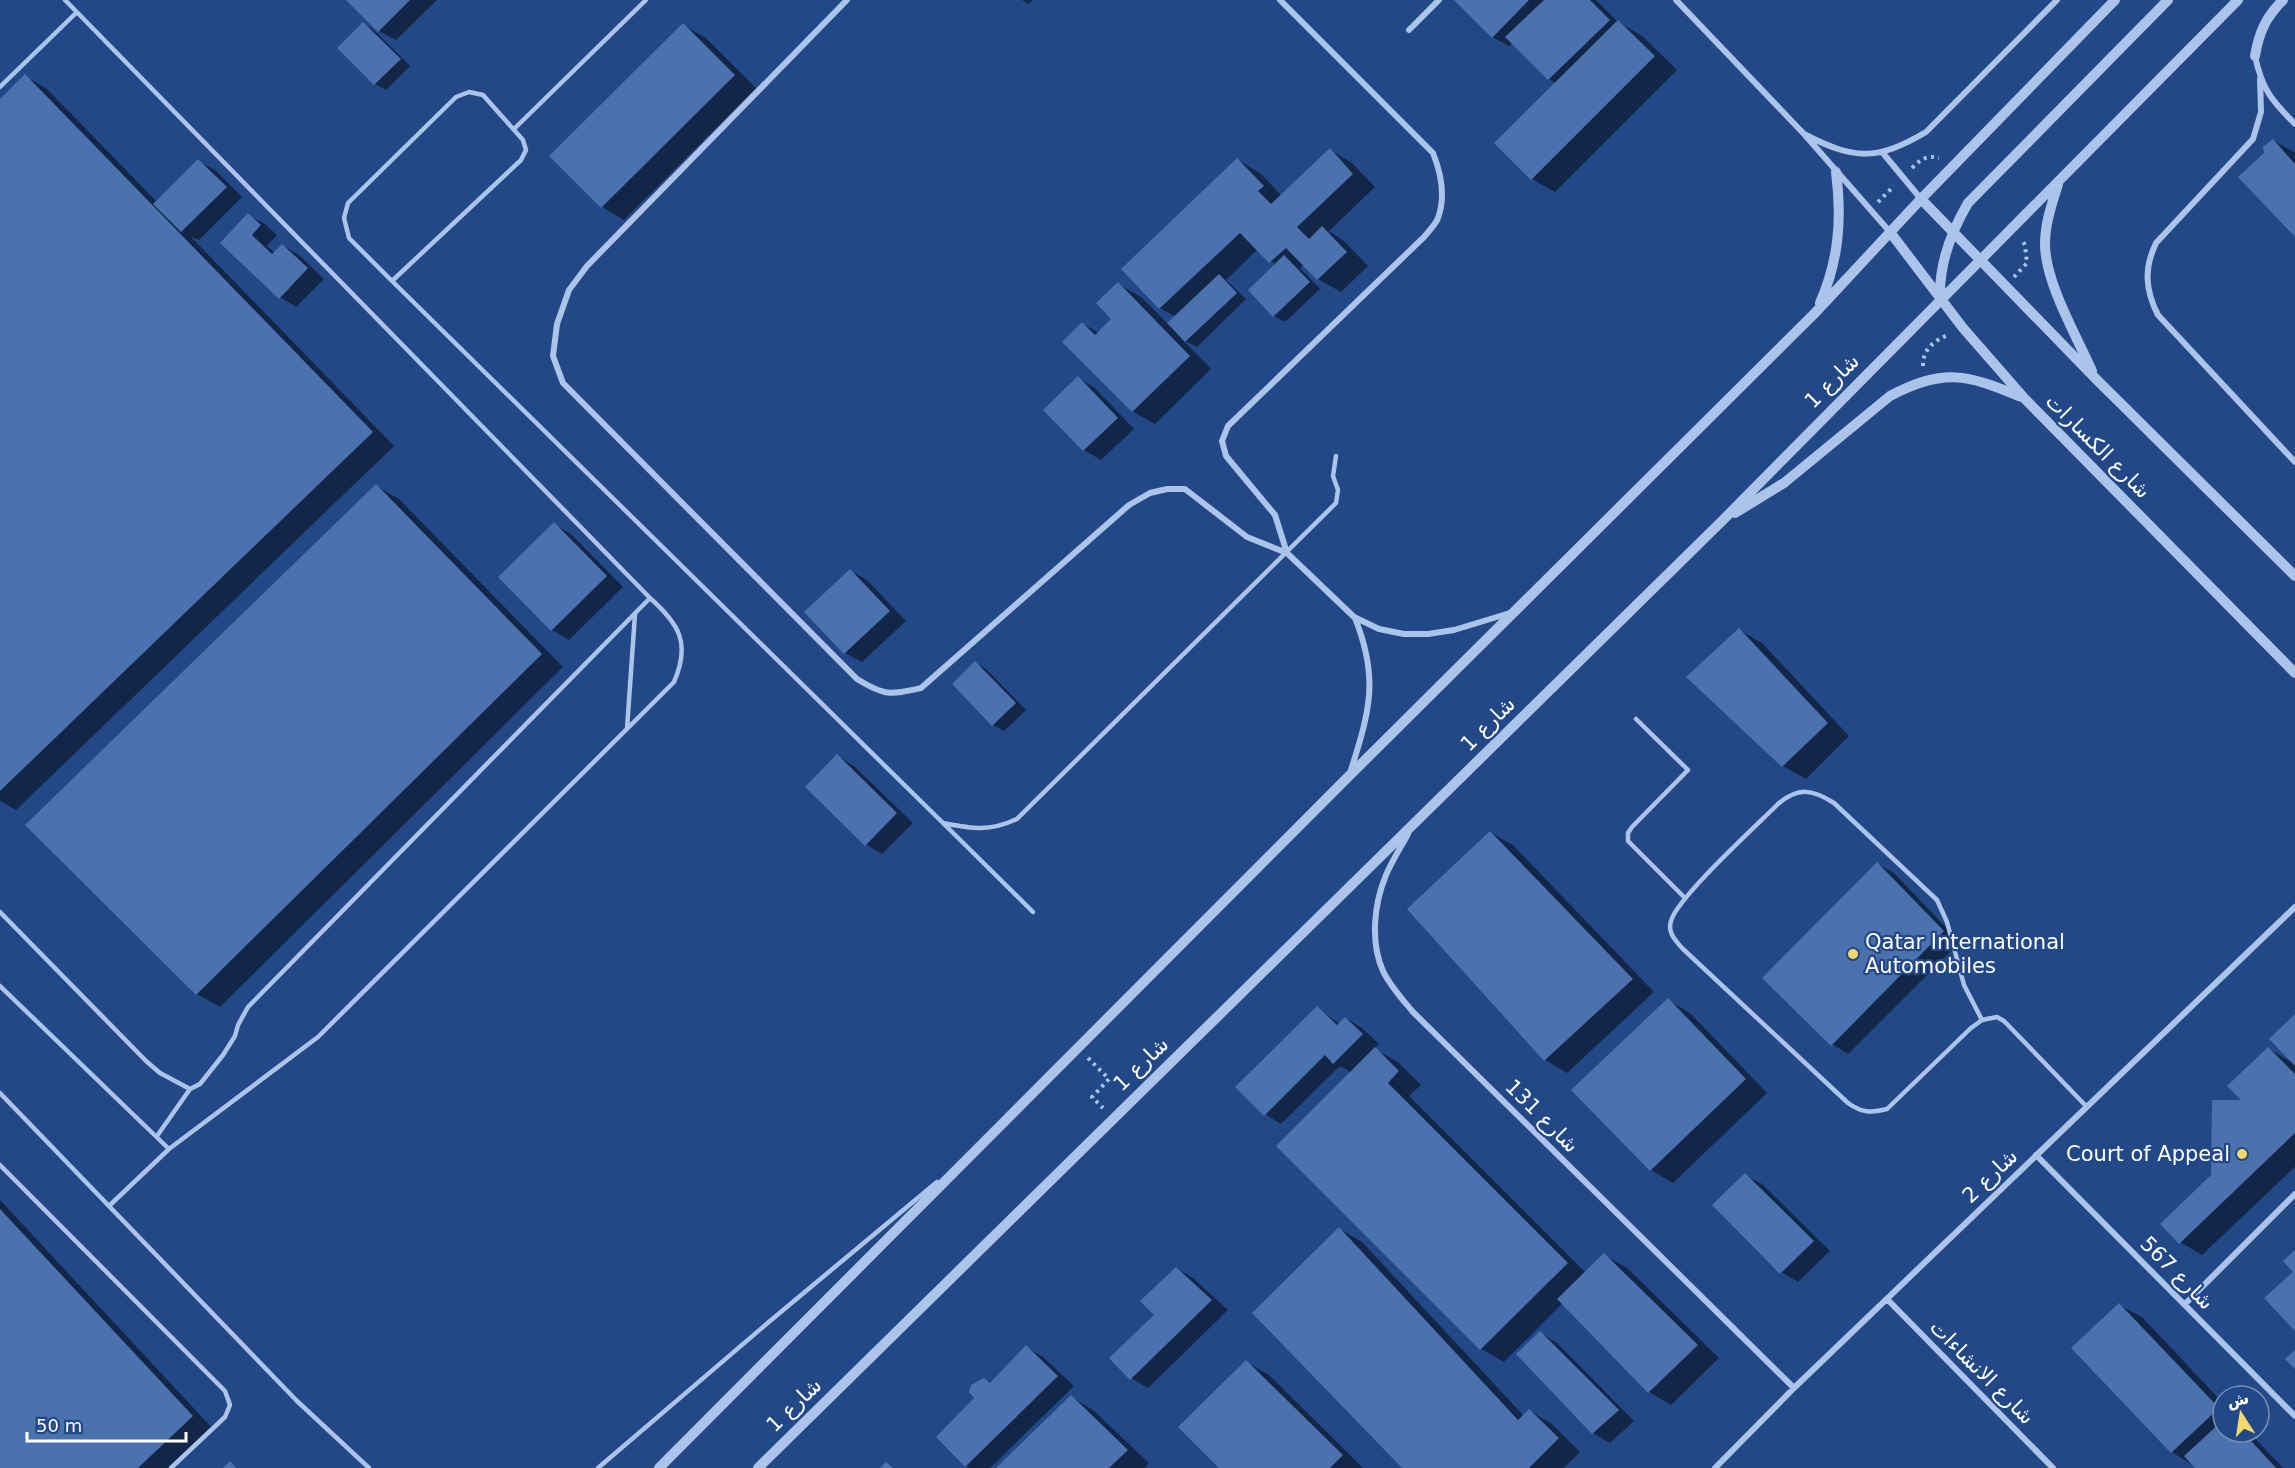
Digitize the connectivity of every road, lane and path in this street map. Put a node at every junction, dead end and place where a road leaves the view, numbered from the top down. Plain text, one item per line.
1 (65, 0) edge
2 (646, 0) edge
3 (847, 0) edge
4 (1280, 0) edge
5 (1439, 0) edge
6 (1676, 0) edge
7 (2058, 0) edge
8 (2115, 0) edge
9 (2168, 0) edge
10 (2238, 0) edge
11 (2283, 0) edge
12 (76, 13) junction
13 (1409, 30) dead end
14 (2255, 56) joint
15 (2260, 79) junction
16 (0, 87) edge
17 (2295, 124) edge
18 (514, 129) junction
19 (1804, 134) junction
20 (1882, 152) junction
21 (1836, 172) junction
22 (2059, 181) junction
23 (1921, 199) junction
24 (2011, 230) junction
25 (1890, 232) junction
26 (1953, 232) junction
27 (1980, 260) junction
28 (392, 281) junction
29 (2005, 286) junction
30 (1940, 298) junction
31 (1815, 313) junction
32 (1964, 328) junction
33 (2096, 379) junction
34 (1922, 382) junction
35 (2025, 399) junction
36 (1336, 456) dead end
37 (2295, 462) edge
38 (1722, 521) junction
39 (1287, 553) junction
40 (2295, 576) edge
41 (650, 598) junction
42 (1516, 611) junction
43 (635, 614) junction
44 (1354, 617) junction
45 (2295, 673) edge
46 (1636, 718) dead end
47 (627, 729) junction
48 (1350, 775) junction
49 (943, 823) junction
50 (1413, 826) junction
51 (1685, 898) junction
52 (2293, 911) edge
53 (0, 912) edge
54 (1033, 912) dead end
55 (0, 986) edge
56 (1982, 1020) junction
57 (1078, 1048) junction
58 (190, 1089) junction
59 (0, 1093) edge
60 (2086, 1106) junction
61 (1114, 1119) junction
62 (157, 1136) junction
63 (981, 1146) junction
64 (170, 1149) junction
65 (2036, 1155) junction
66 (0, 1165) edge
67 (2295, 1194) edge
68 (109, 1206) junction
69 (1887, 1299) junction
70 (2185, 1304) junction
71 (1794, 1388) junction
72 (2295, 1416) edge
73 (171, 1468) edge
74 (369, 1468) edge
75 (598, 1468) edge
76 (659, 1468) edge
77 (758, 1468) edge
78 (1715, 1468) edge
79 (2053, 1468) edge

1 - 12 lane
2 - 18 lane
3 - 39 street
4 - 39 street
5 - 13 street
6 - 19 street
7 - 20 street
8 - 23 street
9 - 26 street
10 - 22 street, شارع 1
11 - 14 street
12 - 16 lane
12 - 41 lane
14 - 15 street
15 - 17 street
15 - 37 street
18 - 28 lane
18 - 28 lane
19 - 20 street
19 - 21 street
20 - 23 street
21 - 25 street
21 - 31 street
22 - 24 street, شارع 1
22 - 33 street
23 - 25 street
23 - 26 street
24 - 27 street, شارع 1
24 - 29 path
25 - 30 street, شارع الكسارات
25 - 31 street
26 - 27 street
26 - 30 street
27 - 29 street
27 - 30 street, شارع 1
28 - 49 lane
29 - 33 street
30 - 32 street, شارع الكسارات
30 - 38 street, شارع 1
31 - 42 street
32 - 34 path
32 - 35 street, شارع الكسارات
33 - 40 street
34 - 35 street
34 - 38 street
35 - 45 street, شارع الكسارات
36 - 39 lane
38 - 50 street, شارع 1
39 - 44 street
39 - 49 lane
41 - 43 lane
41 - 47 lane
42 - 44 street
42 - 48 street
43 - 47 lane
43 - 58 lane
44 - 48 street
46 - 51 lane
47 - 64 lane
48 - 57 street
49 - 54 lane
50 - 61 street, شارع 1
50 - 71 street, شارع 131
51 - 56 lane
51 - 56 lane
52 - 60 street, شارع 2
53 - 58 lane
55 - 62 lane
56 - 60 lane
57 - 61 path
57 - 63 street
58 - 62 lane
59 - 68 lane
60 - 65 street, شارع 2
61 - 77 street, شارع 1
62 - 64 lane
63 - 75 lane
63 - 76 street
64 - 68 lane
65 - 69 street, شارع 2
65 - 70 street, شارع 567
66 - 73 lane
67 - 70 street
68 - 74 lane
69 - 71 street, شارع 2
69 - 79 street, شارع الانشاءات
70 - 72 street, شارع 567
71 - 78 street, شارع 2

